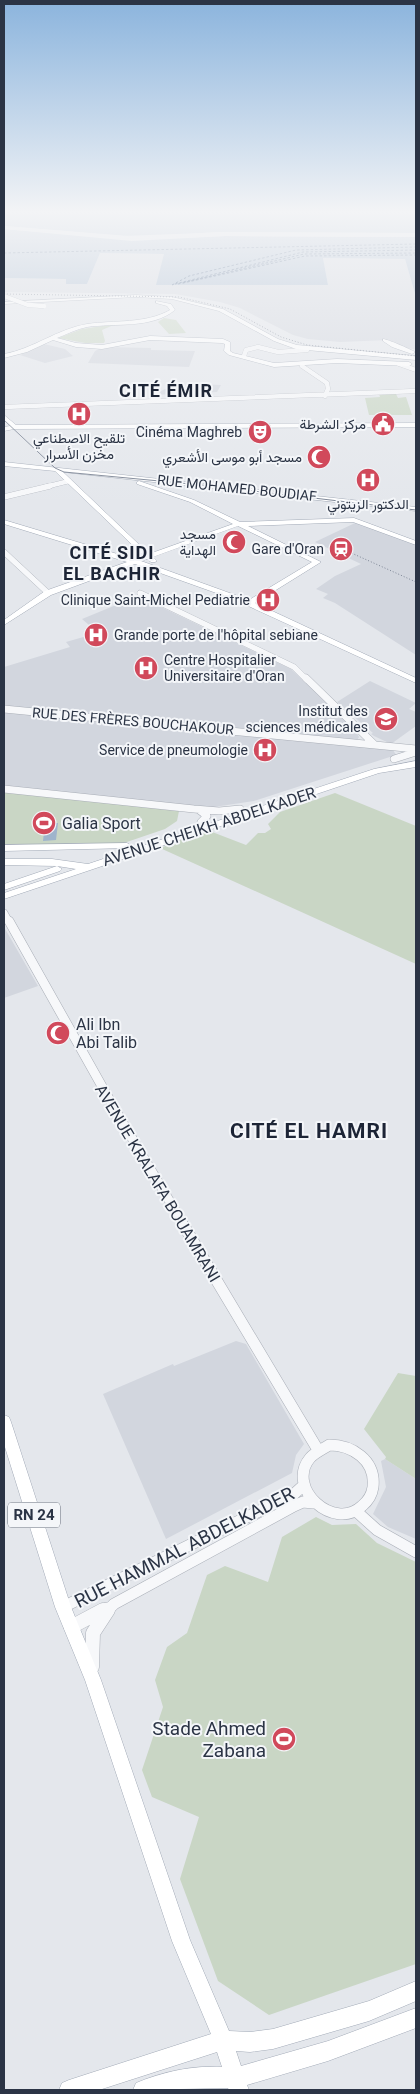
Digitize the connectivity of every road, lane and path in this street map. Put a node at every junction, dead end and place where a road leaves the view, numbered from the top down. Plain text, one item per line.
1 (173, 309) edge
2 (214, 309) edge
3 (52, 338) junction
4 (385, 340) dead end
5 (44, 342) junction
6 (66, 345) junction
7 (296, 349) junction
8 (416, 352) edge
9 (4, 356) edge
10 (416, 358) edge
11 (257, 360) dead end
12 (265, 362) dead end
13 (285, 363) dead end
14 (399, 364) junction
15 (416, 365) edge
16 (302, 366) dead end
17 (416, 370) edge
18 (327, 383) joint
19 (328, 389) joint
20 (415, 391) edge
21 (325, 396) junction
22 (4, 407) edge
23 (4, 418) edge
24 (416, 425) edge
25 (14, 427) junction
26 (4, 429) edge
27 (4, 464) edge
28 (58, 471) junction
29 (121, 476) junction
30 (68, 481) junction
31 (4, 497) edge
32 (416, 509) edge
33 (4, 522) edge
34 (238, 524) junction
35 (416, 543) edge
36 (4, 552) edge
37 (149, 556) junction
38 (134, 562) junction
39 (155, 568) junction
40 (48, 593) junction
41 (140, 593) dead end
42 (250, 603) junction
43 (4, 623) edge
44 (416, 681) edge
45 (330, 700) joint
46 (4, 709) edge
47 (363, 739) junction
48 (395, 747) junction
49 (416, 750) edge
50 (416, 756) edge
51 (394, 758) junction
52 (416, 764) edge
53 (4, 789) edge
54 (194, 809) junction
55 (236, 812) junction
56 (201, 822) junction
57 (127, 846) junction
58 (76, 847) junction
59 (4, 848) edge
60 (4, 862) edge
61 (81, 864) junction
62 (4, 887) edge
63 (4, 896) edge
64 (4, 913) edge
65 (4, 1422) edge
66 (318, 1450) junction
67 (304, 1485) junction
68 (313, 1503) junction
69 (356, 1512) junction
70 (416, 1552) edge
71 (114, 1604) junction
72 (63, 1608) junction
73 (71, 1627) junction
74 (93, 1680) junction
75 (416, 1991) edge
76 (416, 2018) edge
77 (223, 2040) junction
78 (236, 2084) edge
79 (69, 2090) edge
80 (143, 2090) edge

1 - 3 main road
2 - 7 main road
3 - 5 main road
3 - 6 main road
4 - 8 main road
5 - 6 main road
5 - 9 main road
6 - 14 main road
7 - 10 main road
7 - 11 street
12 - 13 street
14 - 15 main road
14 - 17 street
16 - 18 street
18 - 19 street
19 - 21 street
20 - 21 street
21 - 22 street
23 - 25 main road
24 - 25 main road
25 - 26 main road
27 - 28 main road, RUE MOHAMED BOUDIAF
28 - 29 main road, RUE MOHAMED BOUDIAF
28 - 30 main road
29 - 32 main road, RUE MOHAMED BOUDIAF
29 - 34 main road
30 - 31 street
30 - 37 main road
33 - 38 main road
34 - 35 main road
34 - 37 main road
34 - 42 main road
36 - 40 street
37 - 38 main road
37 - 39 main road
38 - 39 main road
38 - 40 main road
39 - 42 main road
40 - 43 main road
41 - 45 street
42 - 44 main road
45 - 47 street
46 - 47 street, RUE DES FRÈRES BOUCHAKOUR
47 - 48 street
48 - 49 street
48 - 51 street
49 - 51 street
50 - 51 main road, AVENUE CHEIKH ABDELKADER
51 - 55 main road, AVENUE CHEIKH ABDELKADER
52 - 55 main road, AVENUE CHEIKH ABDELKADER
53 - 54 street
54 - 55 street
54 - 56 street
55 - 56 main road, AVENUE CHEIKH ABDELKADER
55 - 61 main road, AVENUE CHEIKH ABDELKADER
56 - 57 main road, AVENUE CHEIKH ABDELKADER
57 - 58 main road
57 - 61 main road, AVENUE CHEIKH ABDELKADER
58 - 59 main road
58 - 61 main road
60 - 61 main road
61 - 62 main road, AVENUE CHEIKH ABDELKADER
61 - 63 main road, AVENUE CHEIKH ABDELKADER
64 - 66 street, AVENUE KRALAFA BOUAMRANI
65 - 72 main road, RN 24
66 - 67 street
66 - 69 street
67 - 68 street
67 - 72 street, RUE HAMMAL ABDELKADER
68 - 69 street
68 - 71 street
69 - 70 street
71 - 73 street
71 - 74 street
72 - 73 main road
73 - 74 main road
74 - 77 main road
75 - 77 main road
76 - 78 main road
77 - 78 main road
77 - 79 main road
78 - 80 main road

